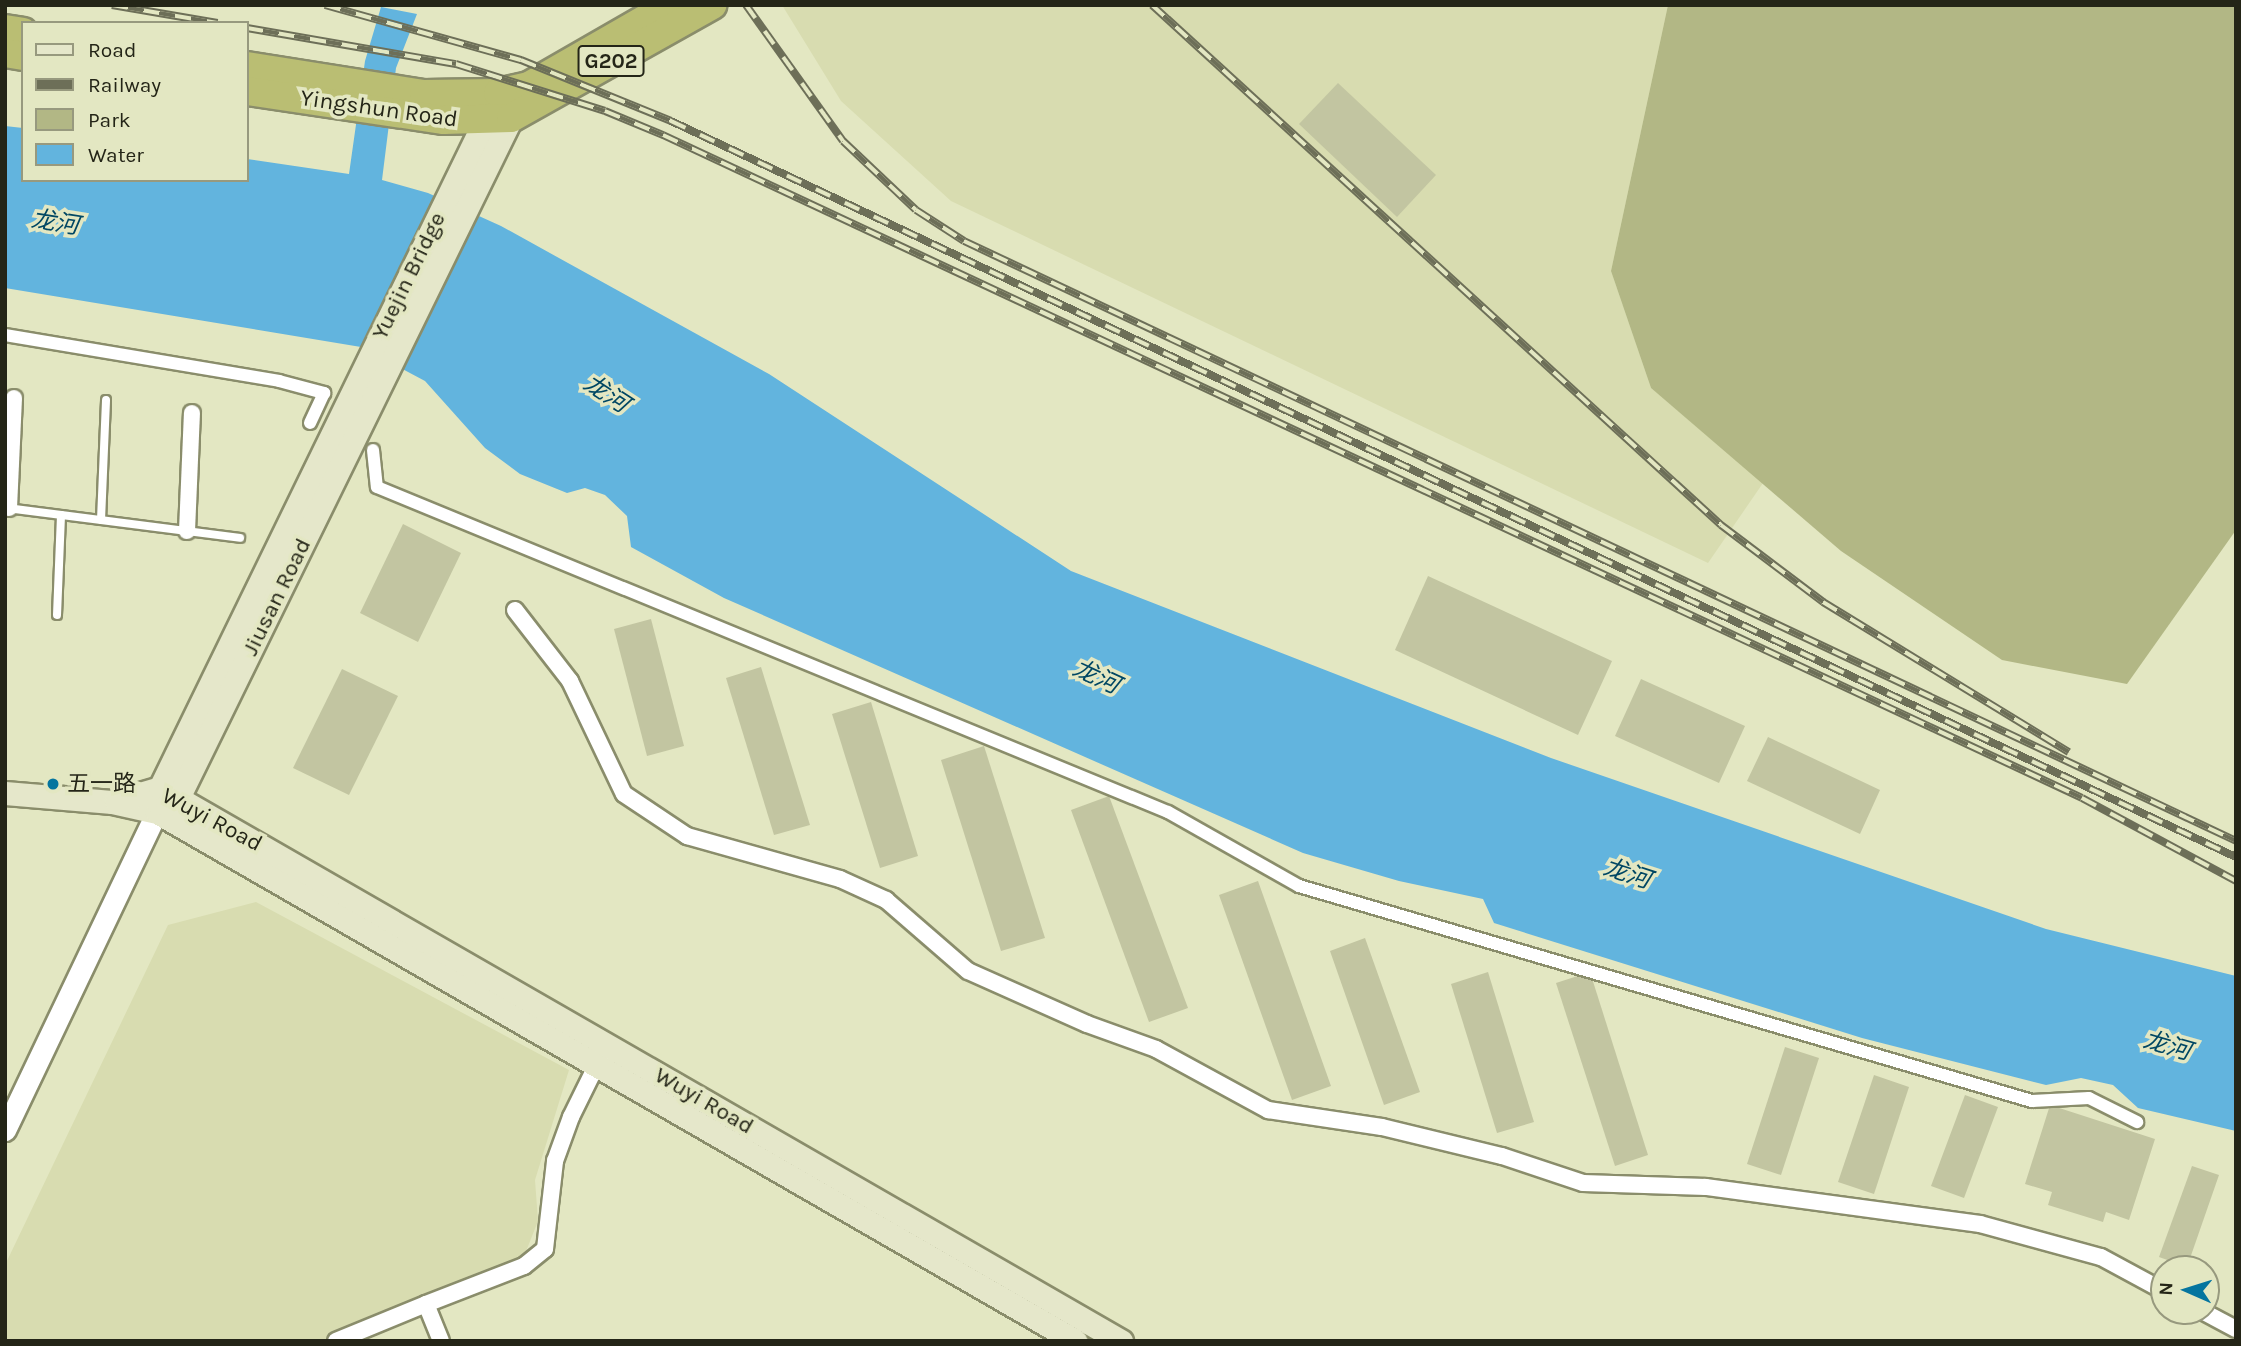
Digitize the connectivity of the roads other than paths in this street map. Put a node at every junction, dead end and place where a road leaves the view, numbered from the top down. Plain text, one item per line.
1 (670, 5) edge
2 (712, 5) edge
3 (248, 66) edge
4 (248, 91) edge
5 (357, 96) junction
6 (498, 110) junction
7 (5, 335) edge
8 (377, 368) joint
9 (14, 398) dead end
10 (106, 400) dead end
11 (192, 412) dead end
12 (310, 423) dead end
13 (373, 450) dead end
14 (7, 508) edge
15 (61, 515) junction
16 (101, 520) junction
17 (187, 531) junction
18 (240, 538) dead end
19 (515, 610) dead end
20 (57, 615) dead end
21 (5, 793) edge
22 (169, 793) junction
23 (112, 802) junction
24 (157, 812) junction
25 (602, 1055) junction
26 (2137, 1122) dead end
27 (5, 1130) edge
28 (2150, 1283) edge
29 (426, 1304) junction
30 (2220, 1321) edge
31 (2236, 1329) edge
32 (336, 1341) edge
33 (441, 1341) edge
34 (1075, 1341) edge
35 (1121, 1341) edge

1 - 6 highway, G202
2 - 6 highway, G202
3 - 5 highway, Yingshun Road / G202
4 - 5 highway, Yingshun Road / G202
5 - 6 highway, Yingshun Road / G202
6 - 8 main road, Yuejin Bridge
7 - 12 street
8 - 22 main road, Jiusan Road
9 - 14 street
10 - 16 lane
11 - 17 street
13 - 26 street
14 - 15 lane
15 - 16 lane
15 - 20 lane
16 - 17 lane
17 - 18 lane
19 - 28 street
21 - 23 main road
22 - 23 main road, Wuyi Road
22 - 24 main road
22 - 25 main road, Wuyi Road
23 - 24 main road, Wuyi Road
24 - 25 main road, Wuyi Road
24 - 27 street
25 - 29 street
25 - 34 main road, Wuyi Road
25 - 35 main road, Wuyi Road
29 - 32 street
29 - 33 street
30 - 31 street

